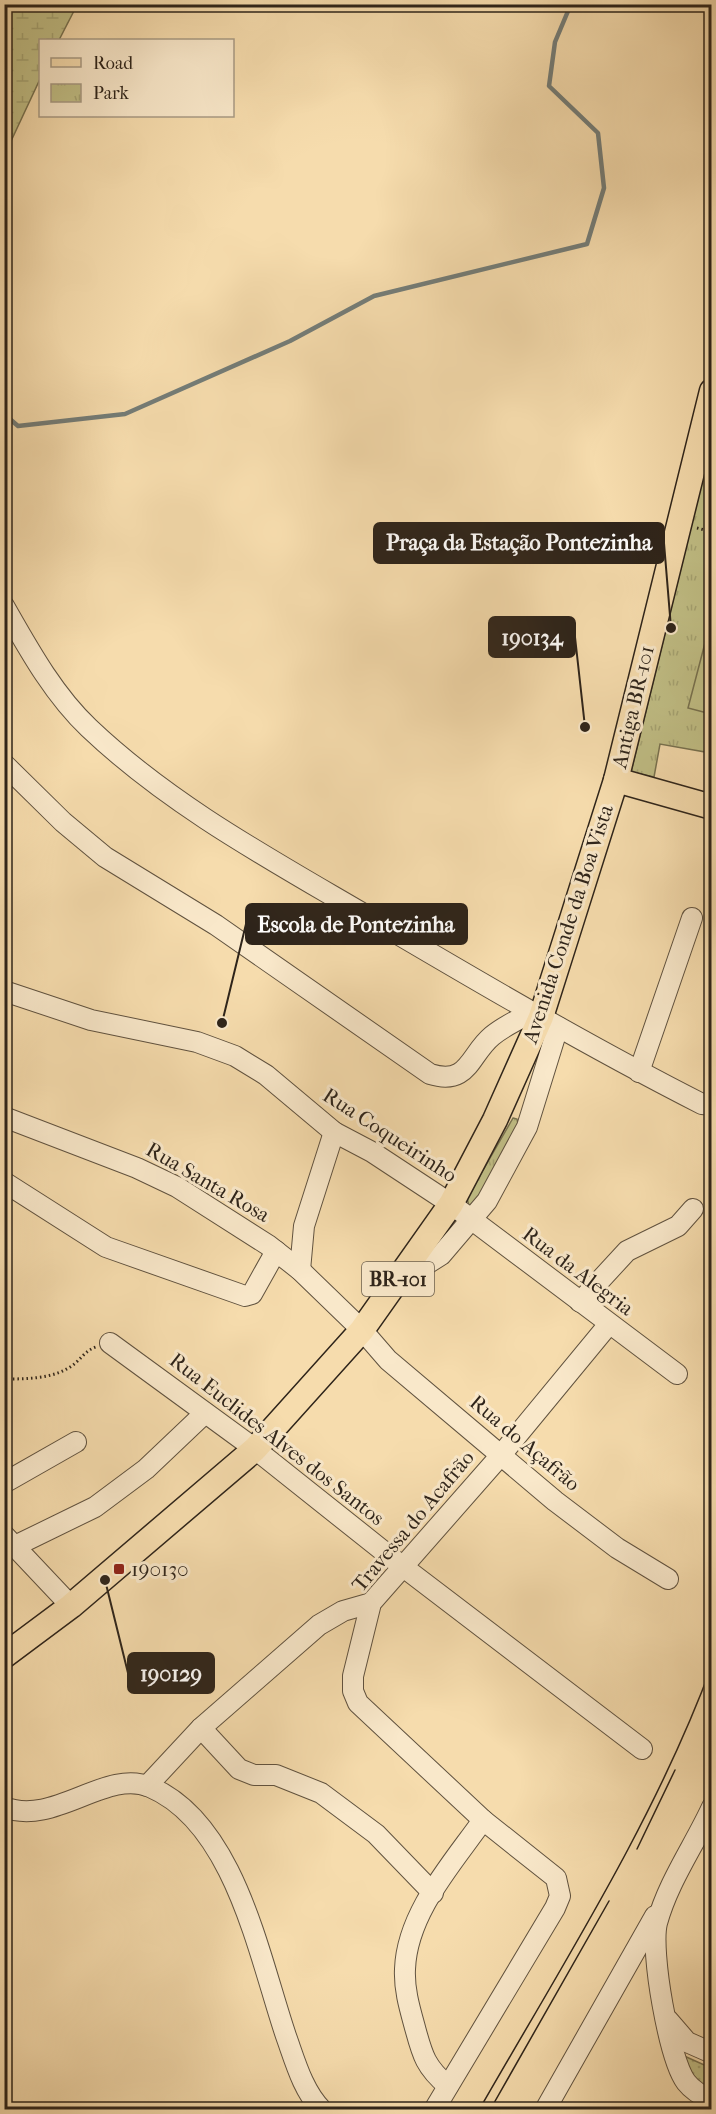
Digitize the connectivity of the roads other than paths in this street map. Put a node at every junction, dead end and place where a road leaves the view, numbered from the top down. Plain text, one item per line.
1 (711, 391) edge
2 (4, 606) edge
3 (4, 764) edge
4 (616, 780) junction
5 (711, 807) edge
6 (692, 918) dead end
7 (4, 991) edge
8 (544, 1019) junction
9 (639, 1072) junction
10 (503, 1102) junction
11 (711, 1105) edge
12 (530, 1115) junction
13 (4, 1117) edge
14 (334, 1132) junction
15 (4, 1182) edge
16 (451, 1204) junction
17 (693, 1209) dead end
18 (472, 1220) junction
19 (276, 1251) junction
20 (300, 1270) junction
21 (393, 1285) junction
22 (580, 1302) junction
23 (609, 1324) junction
24 (362, 1330) junction
25 (110, 1343) road end
26 (677, 1374) dead end
27 (205, 1413) junction
28 (76, 1442) dead end
29 (255, 1449) junction
30 (501, 1455) junction
31 (4, 1484) edge
32 (10, 1541) edge
33 (402, 1566) junction
34 (668, 1579) dead end
35 (371, 1603) junction
36 (71, 1606) junction
37 (4, 1656) edge
38 (201, 1728) junction
39 (642, 1749) dead end
40 (147, 1786) junction
41 (4, 1807) edge
42 (711, 1807) edge
43 (483, 1820) junction
44 (433, 1893) junction
45 (665, 1899) junction
46 (667, 2018) junction
47 (711, 2053) edge
48 (448, 2086) junction
49 (711, 2101) edge
50 (322, 2109) edge
51 (434, 2109) edge
52 (545, 2109) edge

1 - 4 main road, Antiga BR-101 / BR-101
2 - 8 street
3 - 8 street
4 - 5 main road
4 - 8 main road, Avenida Conde da Boa Vista / BR-101
6 - 9 street
7 - 14 street, Rua Coqueirinho
8 - 9 street
8 - 10 main road, Avenida Conde da Boa Vista / BR-101
8 - 12 street
9 - 11 street
10 - 12 street
10 - 16 main road, Avenida Conde da Boa Vista / BR-101
12 - 18 street
13 - 19 street, Rua Santa Rosa
14 - 16 street, Rua Coqueirinho
14 - 20 street
15 - 19 street
16 - 18 street, Rua da Alegria
16 - 21 main road, Avenida Conde da Boa Vista / BR-101
17 - 22 street
18 - 21 street
18 - 22 street, Rua da Alegria
19 - 20 street, Rua Santa Rosa
20 - 24 street, Rua Santa Rosa
21 - 24 main road, Avenida Conde da Boa Vista / BR-101
22 - 23 street, Rua da Alegria
23 - 26 street, Rua da Alegria
23 - 30 street, Travessa do Acafrão
24 - 29 main road, Avenida Conde da Boa Vista / BR-101
24 - 30 street, Rua do Açafrão
25 - 27 street, Rua Euclides Alves dos Santos
27 - 29 street, Rua Euclides Alves dos Santos
27 - 32 street
28 - 31 street
29 - 33 street, Rua Euclides Alves dos Santos
29 - 36 main road, Avenida Conde da Boa Vista / BR-101
30 - 33 street, Travessa do Acafrão
30 - 34 street, Rua do Açafrão
32 - 36 street
33 - 35 street, Travessa do Acafrão
33 - 39 street, Rua Euclides Alves dos Santos
35 - 38 street
35 - 43 street, Travessa do Acafrão
36 - 37 main road, Avenida Conde da Boa Vista / BR-101
38 - 40 street
38 - 44 street
40 - 41 street
40 - 50 street
42 - 45 street
43 - 44 street
43 - 48 street, Travessa do Acafrão
44 - 48 street
45 - 46 street
45 - 52 street
46 - 47 street
46 - 49 street
48 - 51 street

